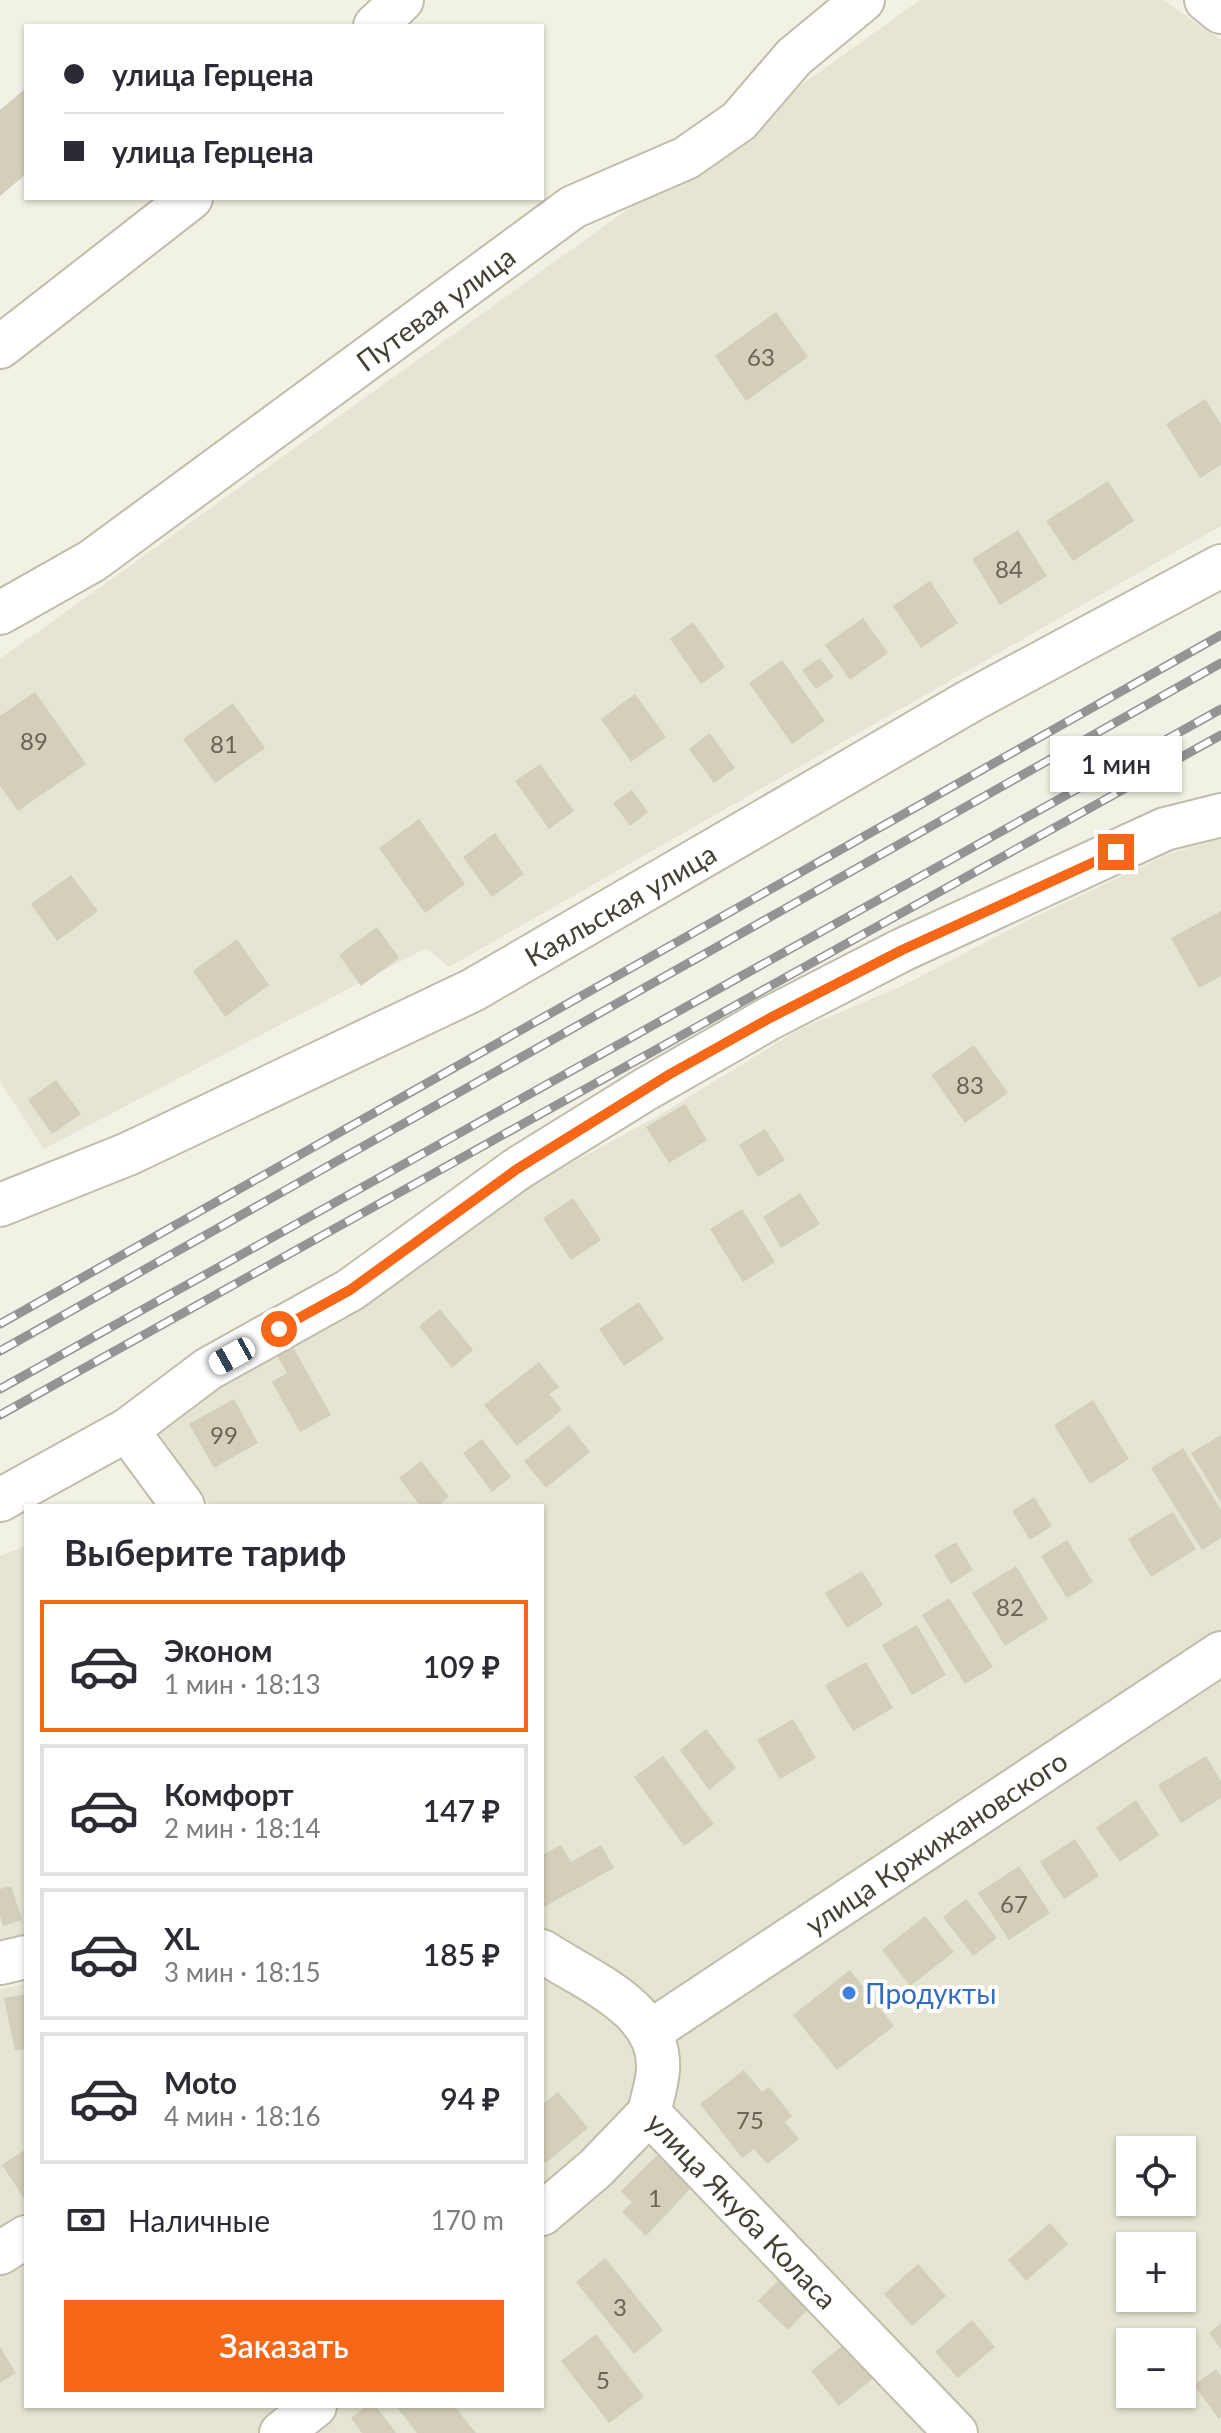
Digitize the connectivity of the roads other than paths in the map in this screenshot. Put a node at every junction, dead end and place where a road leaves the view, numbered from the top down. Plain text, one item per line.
1 (402, 0) edge
2 (863, 0) edge
3 (1206, 0) edge
4 (1221, 12) edge
5 (377, 24) edge
6 (188, 200) edge
7 (0, 347) edge
8 (1221, 566) edge
9 (0, 613) edge
10 (1221, 815) edge
11 (0, 1205) edge
12 (127, 1430) junction
13 (0, 1500) edge
14 (182, 1504) edge
15 (1221, 1653) edge
16 (544, 1952) edge
17 (24, 1957) edge
18 (0, 1963) edge
19 (651, 2031) junction
20 (649, 2113) junction
21 (544, 2212) edge
22 (24, 2238) edge
23 (0, 2253) edge
24 (312, 2408) edge
25 (281, 2433) edge
26 (956, 2433) edge

1 - 5 street
2 - 9 street, Путевая улица
3 - 4 street
6 - 7 street
8 - 11 street, Каяльская улица
10 - 12 street
12 - 13 street
12 - 14 street
15 - 19 street, улица Кржижановского
16 - 19 street
17 - 18 street
19 - 20 street, улица Якуба Коласа
20 - 21 street
20 - 26 street, улица Якуба Коласа
22 - 23 street
24 - 25 street

